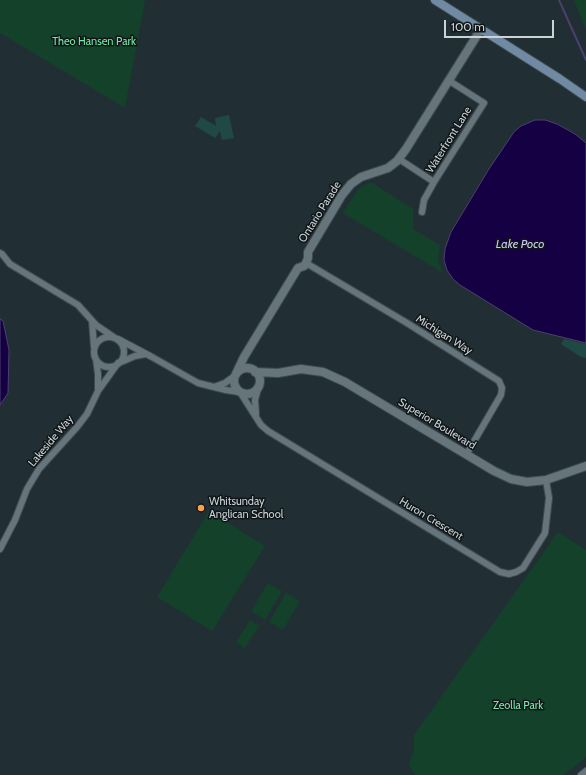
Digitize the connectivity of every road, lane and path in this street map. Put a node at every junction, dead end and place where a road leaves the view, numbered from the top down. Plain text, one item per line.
1 (435, 0) edge
2 (481, 29) junction
3 (448, 80) junction
4 (586, 97) edge
5 (399, 159) junction
6 (434, 182) junction
7 (422, 212) dead end
8 (0, 252) edge
9 (0, 263) edge
10 (306, 263) junction
11 (10, 264) junction
12 (92, 321) junction
13 (116, 339) junction
14 (251, 346) junction
15 (94, 349) junction
16 (146, 354) junction
17 (96, 358) junction
18 (119, 363) junction
19 (255, 371) junction
20 (278, 373) junction
21 (236, 374) junction
22 (214, 387) junction
23 (258, 388) junction
24 (98, 391) junction
25 (240, 392) junction
26 (256, 416) junction
27 (466, 455) junction
28 (586, 466) edge
29 (546, 480) junction
30 (0, 549) edge
31 (586, 771) edge
32 (581, 775) edge

1 - 2 main road
2 - 3 street, Ontario Parade
2 - 4 main road
3 - 5 street, Ontario Parade
3 - 6 street, Waterfront Lane
5 - 6 street, Waterfront Lane
5 - 10 street, Ontario Parade
6 - 7 street, Waterfront Lane
8 - 11 street
9 - 11 street
10 - 14 street, Ontario Parade
10 - 27 street, Michigan Way
11 - 12 street
12 - 13 street
12 - 15 street
13 - 15 street
13 - 16 street
13 - 18 street
14 - 19 street
14 - 21 street, Ontario Parade
15 - 17 street
16 - 18 street
16 - 22 street
17 - 18 street
17 - 24 street, Lakeside Way
18 - 24 street, Lakeside Way
19 - 20 street, Superior Boulevard
19 - 21 street
19 - 23 street
20 - 23 street, Superior Boulevard
20 - 27 street, Superior Boulevard
21 - 22 street
21 - 25 street
22 - 25 street
23 - 25 street
23 - 26 street
24 - 30 street, Lakeside Way
25 - 26 street, Huron Crescent
26 - 29 street, Huron Crescent
27 - 29 street, Superior Boulevard
28 - 29 street, Superior Boulevard
31 - 32 street

